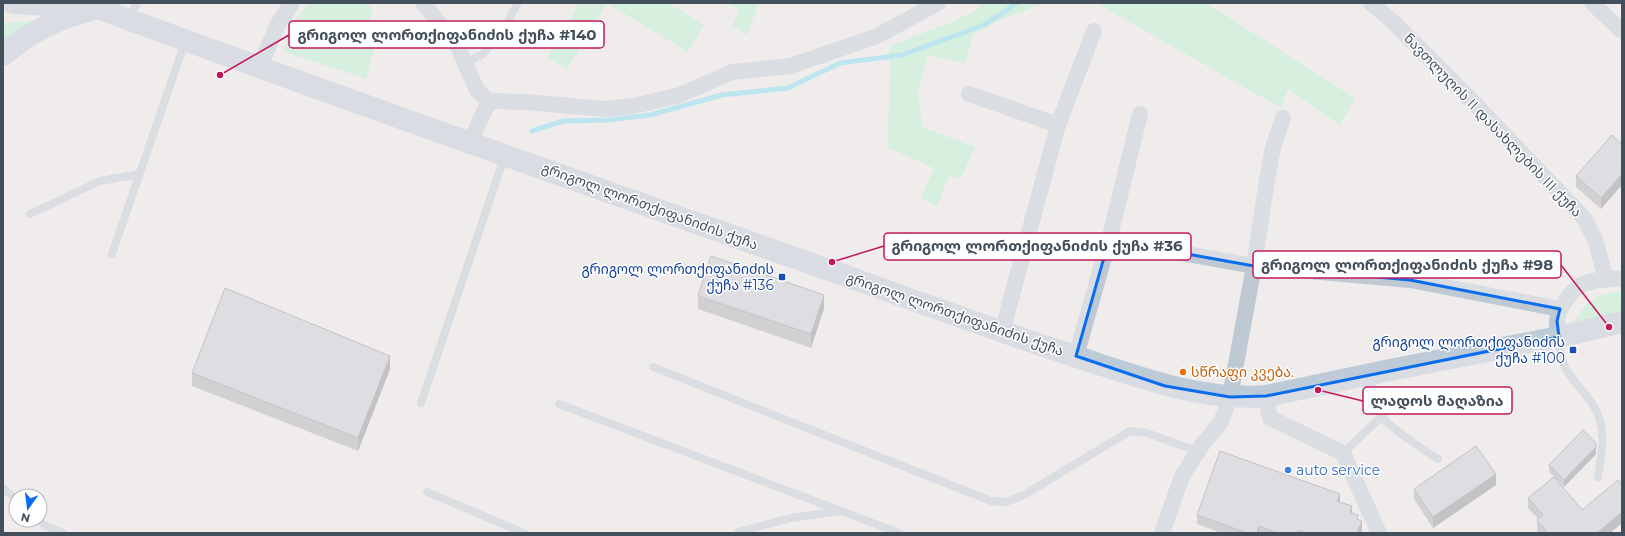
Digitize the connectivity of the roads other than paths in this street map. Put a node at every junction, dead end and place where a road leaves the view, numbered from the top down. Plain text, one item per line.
1 (13, 3) edge
2 (292, 3) edge
3 (423, 3) edge
4 (518, 3) edge
5 (938, 3) edge
6 (1371, 3) edge
7 (1592, 3) edge
8 (91, 6) edge
9 (132, 11) edge
10 (1094, 31) dead end
11 (1622, 31) edge
12 (185, 41) junction
13 (3, 55) edge
14 (465, 63) junction
15 (259, 68) junction
16 (968, 94) dead end
17 (489, 101) junction
18 (1140, 114) dead end
19 (1283, 118) dead end
20 (1058, 125) junction
21 (470, 142) junction
22 (505, 154) junction
23 (140, 174) junction
24 (30, 214) dead end
25 (1109, 240) junction
26 (112, 254) dead end
27 (1254, 266) junction
28 (1622, 279) edge
29 (1606, 280) junction
30 (1560, 309) junction
31 (1622, 322) edge
32 (1002, 332) junction
33 (1558, 337) junction
34 (1076, 356) junction
35 (653, 367) dead end
36 (1369, 375) junction
37 (1230, 396) junction
38 (1266, 396) junction
39 (421, 403) dead end
40 (559, 404) dead end
41 (1382, 416) junction
42 (1197, 451) junction
43 (1343, 453) junction
44 (1438, 460) dead end
45 (1598, 477) dead end
46 (427, 492) dead end
47 (842, 511) junction
48 (48, 527) edge
49 (738, 532) edge
50 (63, 533) edge
51 (524, 533) edge
52 (899, 533) edge
53 (1162, 533) edge
54 (1379, 533) edge

1 - 8 street, გრიგოლ ლორთქიფანიძის ქუჩა
2 - 15 street
3 - 14 street
4 - 14 lane
5 - 17 street
6 - 29 street, ნავთლუღის II დასახლების III ქუჩა
7 - 11 street
8 - 9 street, გრიგოლ ლორთქიფანიძის ქუჩა
8 - 13 street
9 - 12 street, გრიგოლ ლორთქიფანიძის ქუჩა
10 - 20 street
12 - 15 street, გრიგოლ ლორთქიფანიძის ქუჩა
12 - 23 lane
14 - 17 street
15 - 21 street, გრიგოლ ლორთქიფანიძის ქუჩა
16 - 20 street
17 - 21 street
18 - 25 street
19 - 27 street
20 - 32 street
21 - 22 street, გრიგოლ ლორთქიფანიძის ქუჩა
22 - 32 street, გრიგოლ ლორთქიფანიძის ქუჩა
22 - 39 lane
23 - 24 lane
23 - 26 lane
25 - 27 street
25 - 34 street
27 - 30 street
27 - 37 street
28 - 29 street
29 - 30 street
30 - 33 street
31 - 33 street, გრიგოლ ლორთქიფანიძის ქუჩა
32 - 34 street, გრიგოლ ლორთქიფანიძის ქუჩა
33 - 36 street, გრიგოლ ლორთქიფანიძის ქუჩა
33 - 45 lane
34 - 37 street, გრიგოლ ლორთქიფანიძის ქუჩა
35 - 42 lane
36 - 38 street, გრიგოლ ლორთქიფანიძის ქუჩა
36 - 41 lane
37 - 38 street, გრიგოლ ლორთქიფანიძის ქუჩა
37 - 42 street
38 - 43 street
40 - 47 lane
41 - 43 lane
41 - 44 lane
42 - 53 street
43 - 54 street
46 - 51 lane
47 - 49 lane
47 - 52 lane
48 - 50 lane

